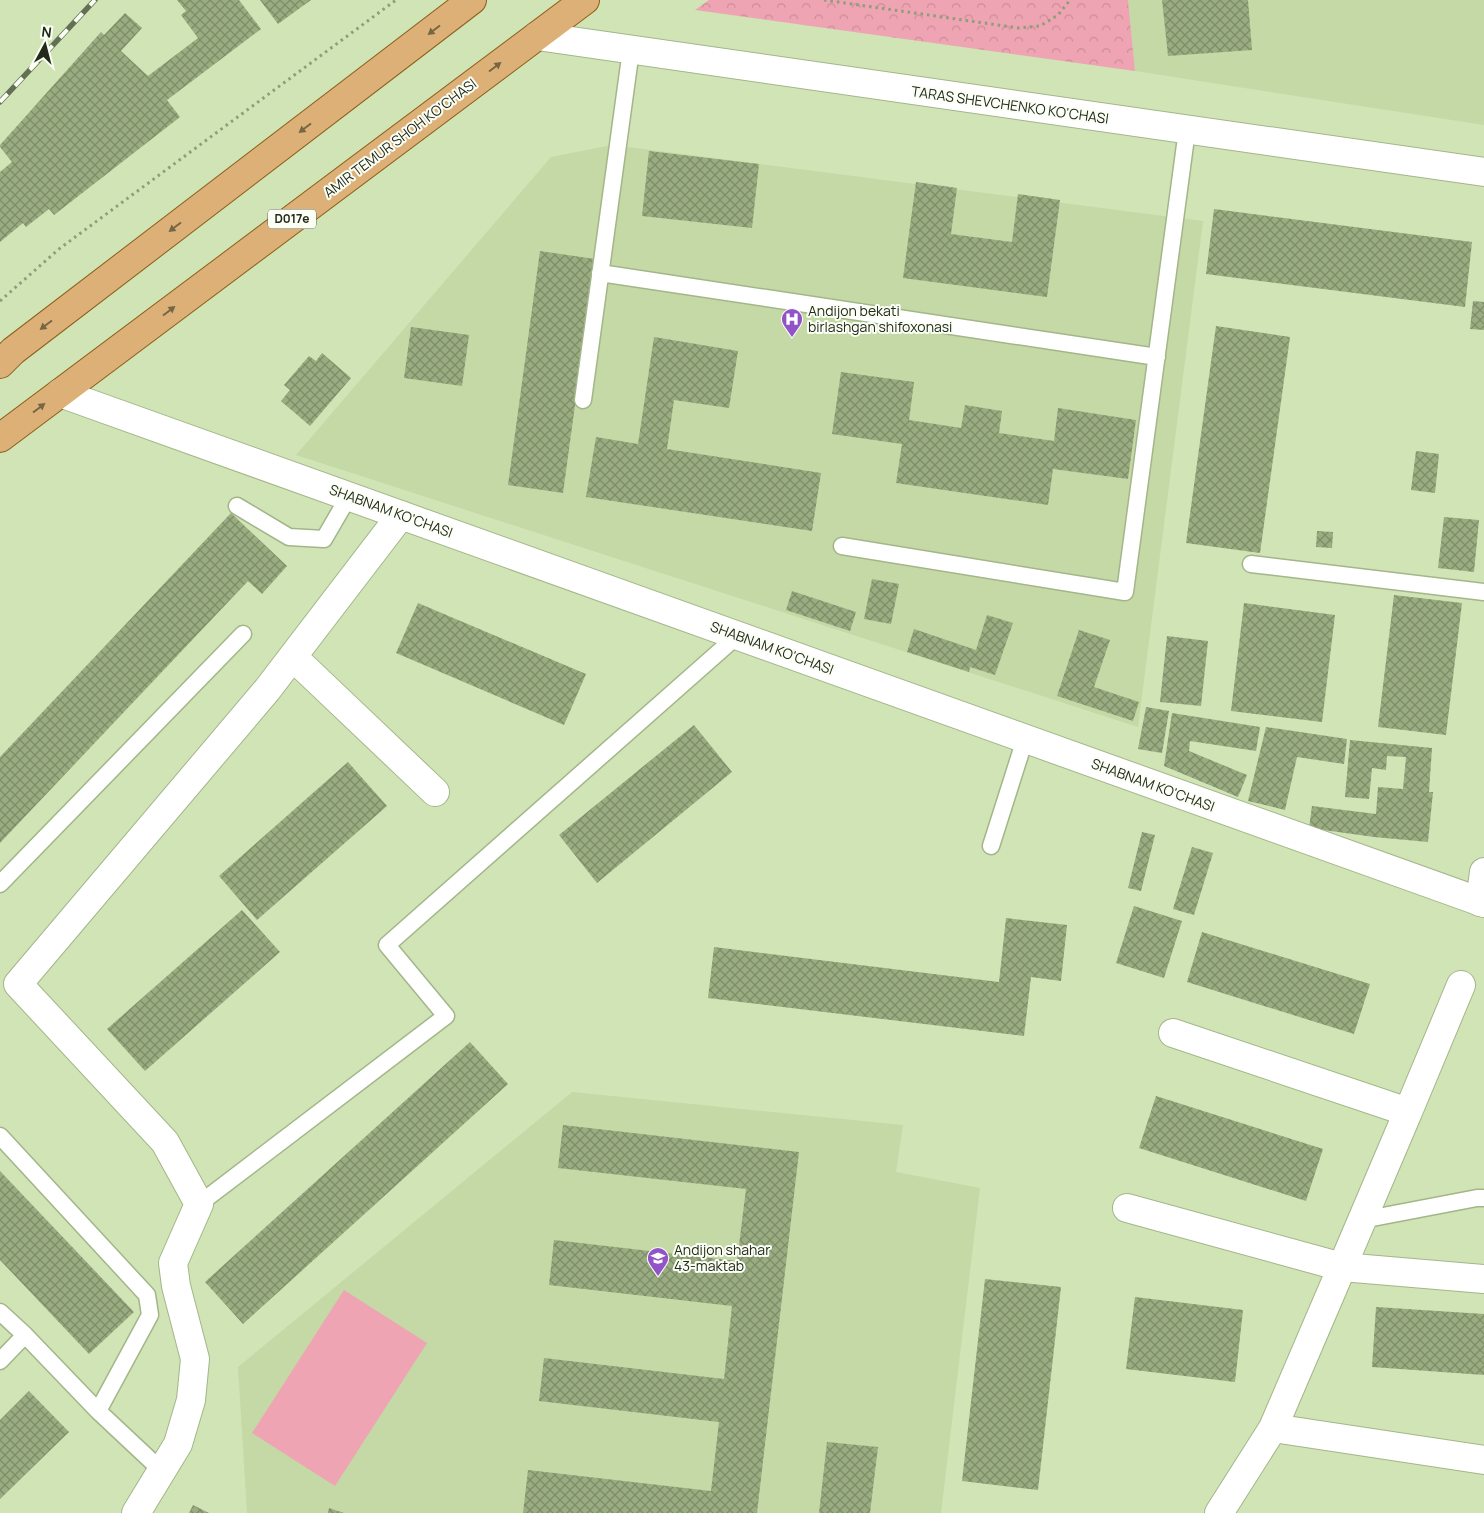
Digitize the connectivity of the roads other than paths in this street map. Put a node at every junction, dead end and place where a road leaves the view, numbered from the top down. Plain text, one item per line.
1 (585, 0) edge
2 (459, 4) edge
3 (537, 36) junction
4 (630, 50) junction
5 (1187, 130) junction
6 (1484, 172) edge
7 (600, 273) junction
8 (1156, 358) junction
9 (0, 364) edge
10 (60, 393) junction
11 (583, 400) dead end
12 (0, 438) edge
13 (349, 496) junction
14 (237, 506) dead end
15 (401, 515) junction
16 (842, 546) dead end
17 (1251, 564) dead end
18 (1484, 592) edge
19 (243, 634) dead end
20 (737, 636) junction
21 (293, 657) junction
22 (1025, 739) junction
23 (435, 792) dead end
24 (991, 846) dead end
25 (1484, 872) edge
26 (0, 884) edge
27 (1482, 903) edge
28 (1461, 985) dead end
29 (1173, 1033) dead end
30 (1408, 1112) junction
31 (0, 1136) edge
32 (1484, 1198) edge
33 (199, 1204) junction
34 (1127, 1208) dead end
35 (1362, 1220) junction
36 (1342, 1267) junction
37 (1484, 1279) edge
38 (0, 1312) edge
39 (25, 1335) junction
40 (0, 1362) edge
41 (98, 1411) junction
42 (1273, 1428) junction
43 (1484, 1460) edge
44 (162, 1471) junction
45 (136, 1513) edge
46 (1219, 1513) edge

1 - 3 main road, AMIR TEMUR SHOH KO'CHASI / D017e
2 -> 9 main road
3 - 4 street, TARAS SHEVCHENKO KO'CHASI
10 -> 3 main road, AMIR TEMUR SHOH KO'CHASI / D017e
4 - 5 street, TARAS SHEVCHENKO KO'CHASI
4 - 7 lane
5 - 6 street, TARAS SHEVCHENKO KO'CHASI
5 - 8 lane
7 - 8 lane
7 - 11 lane
8 - 16 lane
12 -> 10 main road, AMIR TEMUR SHOH KO'CHASI / D017e
10 - 13 street, SHABNAM KO'CHASI
13 - 14 lane
13 - 15 street, SHABNAM KO'CHASI
15 - 20 street, SHABNAM KO'CHASI
15 - 21 street
17 - 18 lane
19 - 26 lane
20 - 22 street, SHABNAM KO'CHASI
20 - 33 lane
21 - 23 street
21 - 33 street
22 - 24 lane
22 - 27 street, SHABNAM KO'CHASI
25 - 27 street
28 - 30 street
29 - 30 street
30 - 35 street
31 - 41 lane
32 - 35 lane
33 - 44 street
34 - 36 street
35 - 36 street
36 - 37 street
36 - 42 street
38 - 39 lane
39 - 40 lane
39 - 41 lane
41 - 44 lane
42 - 43 street
42 - 46 street
44 - 45 street

